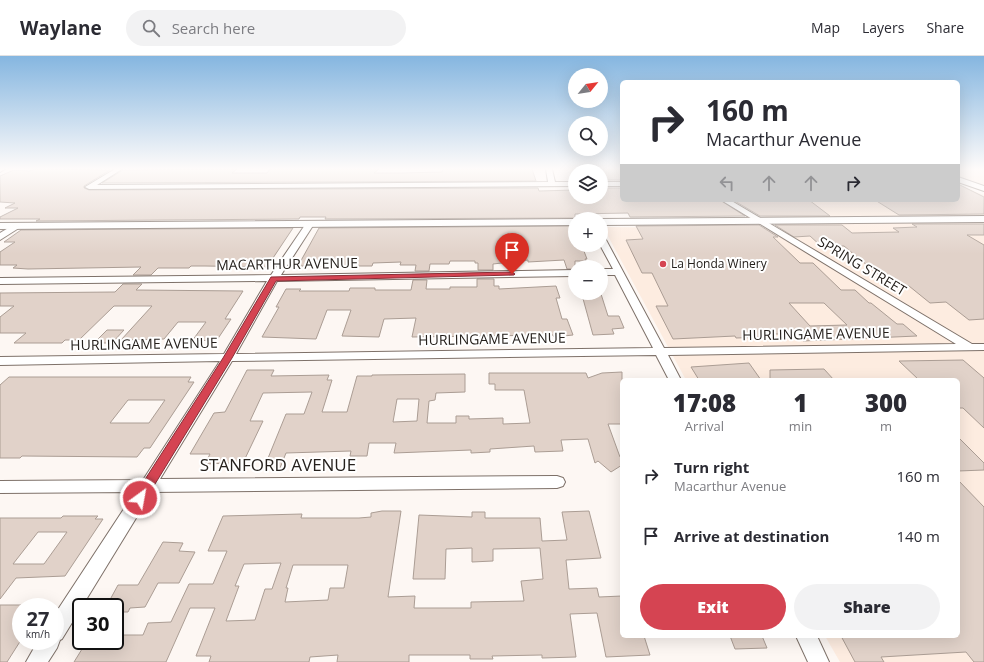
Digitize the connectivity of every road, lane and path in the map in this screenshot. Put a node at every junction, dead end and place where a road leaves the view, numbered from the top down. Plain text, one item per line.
1 (728, 202) edge
2 (984, 219) edge
3 (759, 220) junction
4 (568, 222) edge
5 (608, 222) edge
6 (310, 224) junction
7 (0, 226) edge
8 (18, 226) junction
9 (0, 237) edge
10 (608, 252) edge
11 (568, 272) edge
12 (608, 272) edge
13 (618, 272) junction
14 (274, 278) junction
15 (0, 281) edge
16 (970, 347) junction
17 (984, 347) edge
18 (660, 351) junction
19 (984, 356) edge
20 (228, 358) junction
21 (0, 361) edge
22 (674, 378) edge
23 (557, 482) dead end
24 (148, 485) junction
25 (0, 487) edge
26 (64, 618) edge
27 (807, 638) edge
28 (44, 650) edge
29 (36, 662) edge
30 (819, 662) edge

1 - 3 street, SPRING STREET
2 - 3 street
3 - 5 street
3 - 16 street, SPRING STREET
4 - 6 street
6 - 8 street
6 - 14 street
7 - 8 street
8 - 9 street
10 - 13 street
11 - 14 street, MACARTHUR AVENUE
12 - 13 street
13 - 18 street
14 - 15 street, MACARTHUR AVENUE
14 - 20 street
16 - 17 street, HURLINGAME AVENUE
16 - 18 street, HURLINGAME AVENUE
16 - 19 street, SPRING STREET
18 - 20 street, HURLINGAME AVENUE
18 - 22 street
20 - 21 street, HURLINGAME AVENUE
20 - 24 street
23 - 24 street, STANFORD AVENUE
24 - 25 street, STANFORD AVENUE
24 - 26 street
27 - 30 street
28 - 29 street

